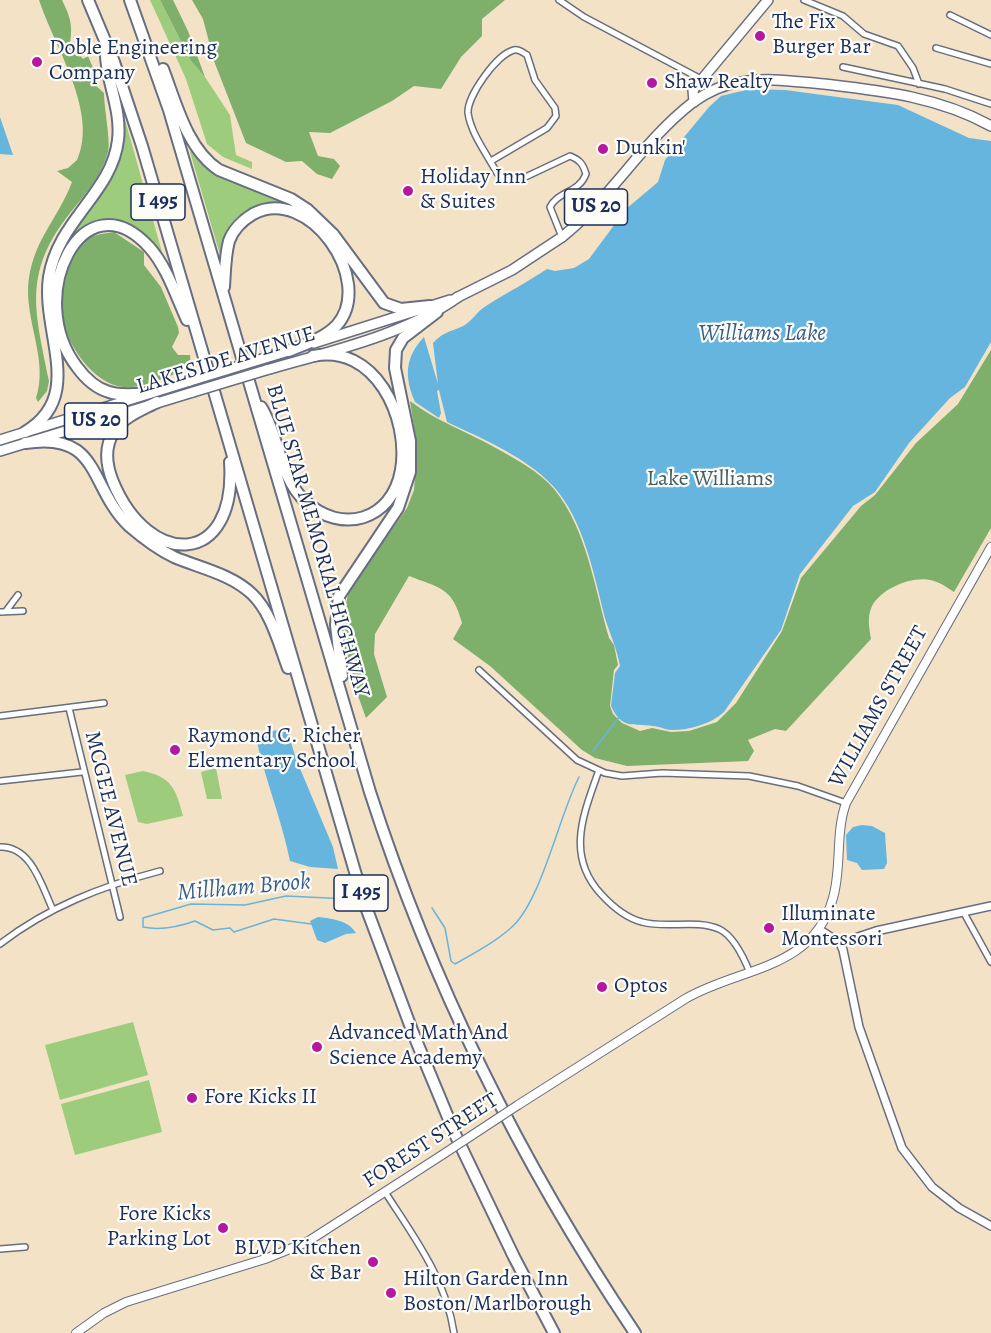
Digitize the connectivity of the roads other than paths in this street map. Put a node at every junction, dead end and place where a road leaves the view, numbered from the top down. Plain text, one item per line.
1 (88, 0) edge
2 (133, 0) edge
3 (559, 0) edge
4 (768, 0) edge
5 (804, 0) edge
6 (950, 15) dead end
7 (991, 34) edge
8 (106, 43) junction
9 (936, 48) dead end
10 (991, 64) edge
11 (843, 67) dead end
12 (701, 79) junction
13 (919, 84) junction
14 (694, 102) junction
15 (991, 104) edge
16 (991, 126) edge
17 (490, 161) junction
18 (562, 237) junction
19 (224, 293) junction
20 (433, 309) junction
21 (288, 351) junction
22 (313, 356) junction
23 (205, 363) junction
24 (252, 393) junction
25 (153, 398) junction
26 (0, 432) edge
27 (225, 432) junction
28 (12, 436) junction
29 (25, 438) junction
30 (0, 440) edge
31 (0, 451) edge
32 (991, 547) edge
33 (18, 595) dead end
34 (3, 611) edge
35 (24, 611) dead end
36 (479, 670) dead end
37 (104, 703) dead end
38 (69, 708) junction
39 (0, 716) edge
40 (350, 721) junction
41 (323, 766) junction
42 (599, 770) junction
43 (82, 772) junction
44 (0, 781) edge
45 (846, 803) junction
46 (0, 847) edge
47 (160, 871) dead end
48 (111, 884) junction
49 (991, 906) edge
50 (53, 910) junction
51 (964, 913) junction
52 (120, 917) dead end
53 (820, 930) junction
54 (0, 944) edge
55 (840, 944) junction
56 (991, 962) edge
57 (750, 973) junction
58 (385, 1192) junction
59 (991, 1226) edge
60 (25, 1247) dead end
61 (0, 1249) edge
62 (76, 1333) edge
63 (454, 1333) edge
64 (554, 1333) edge
65 (635, 1333) edge

1 - 8 highway, I 495
2 - 19 highway, BLUE STAR MEMORIAL HIGHWAY / I 495
2 - 20 highway
3 - 12 street
4 - 12 main road
5 - 13 street
6 - 7 street
8 - 23 highway, I 495
8 - 29 highway
9 - 10 street
11 - 13 street
12 - 14 main road
13 - 15 street
14 - 16 main road, LAKESIDE AVENUE / US 20
14 - 18 main road, LAKESIDE AVENUE / US 20
17 - 17 street
17 - 18 street
18 - 20 main road, LAKESIDE AVENUE / US 20
19 - 21 highway
19 - 24 highway, BLUE STAR MEMORIAL HIGHWAY / I 495
20 - 21 main road, LAKESIDE AVENUE / US 20
20 - 22 main road, LAKESIDE AVENUE / US 20
20 - 40 highway
21 - 25 main road, LAKESIDE AVENUE / US 20, bridge
22 - 24 highway
22 - 25 main road, LAKESIDE AVENUE / US 20, bridge
23 - 25 highway
23 - 27 highway, I 495
24 - 40 highway, BLUE STAR MEMORIAL HIGHWAY / I 495
25 - 27 highway
25 - 29 main road, LAKESIDE AVENUE / US 20
26 - 28 street
27 - 41 highway, I 495
28 - 29 main road, LAKESIDE AVENUE / US 20
28 - 30 main road, LAKESIDE AVENUE / US 20
29 - 31 main road, LAKESIDE AVENUE / US 20
29 - 41 highway
32 - 45 main road, WILLIAMS STREET
33 - 34 street
34 - 35 street
36 - 42 street
37 - 38 street
38 - 39 street
38 - 43 street, MCGEE AVENUE
40 - 65 highway, BLUE STAR MEMORIAL HIGHWAY / I 495
41 - 64 highway, I 495
42 - 45 street
42 - 57 street
43 - 44 street
43 - 48 street, MCGEE AVENUE
45 - 53 main road, WILLIAMS STREET
46 - 50 street
47 - 48 street
48 - 50 street
48 - 52 street, MCGEE AVENUE
49 - 51 street
50 - 54 street
51 - 55 street
51 - 56 street
53 - 55 street
53 - 57 main road, FOREST STREET
55 - 59 street
57 - 58 main road, FOREST STREET, bridge
58 - 62 main road, FOREST STREET
58 - 63 street
60 - 61 street

